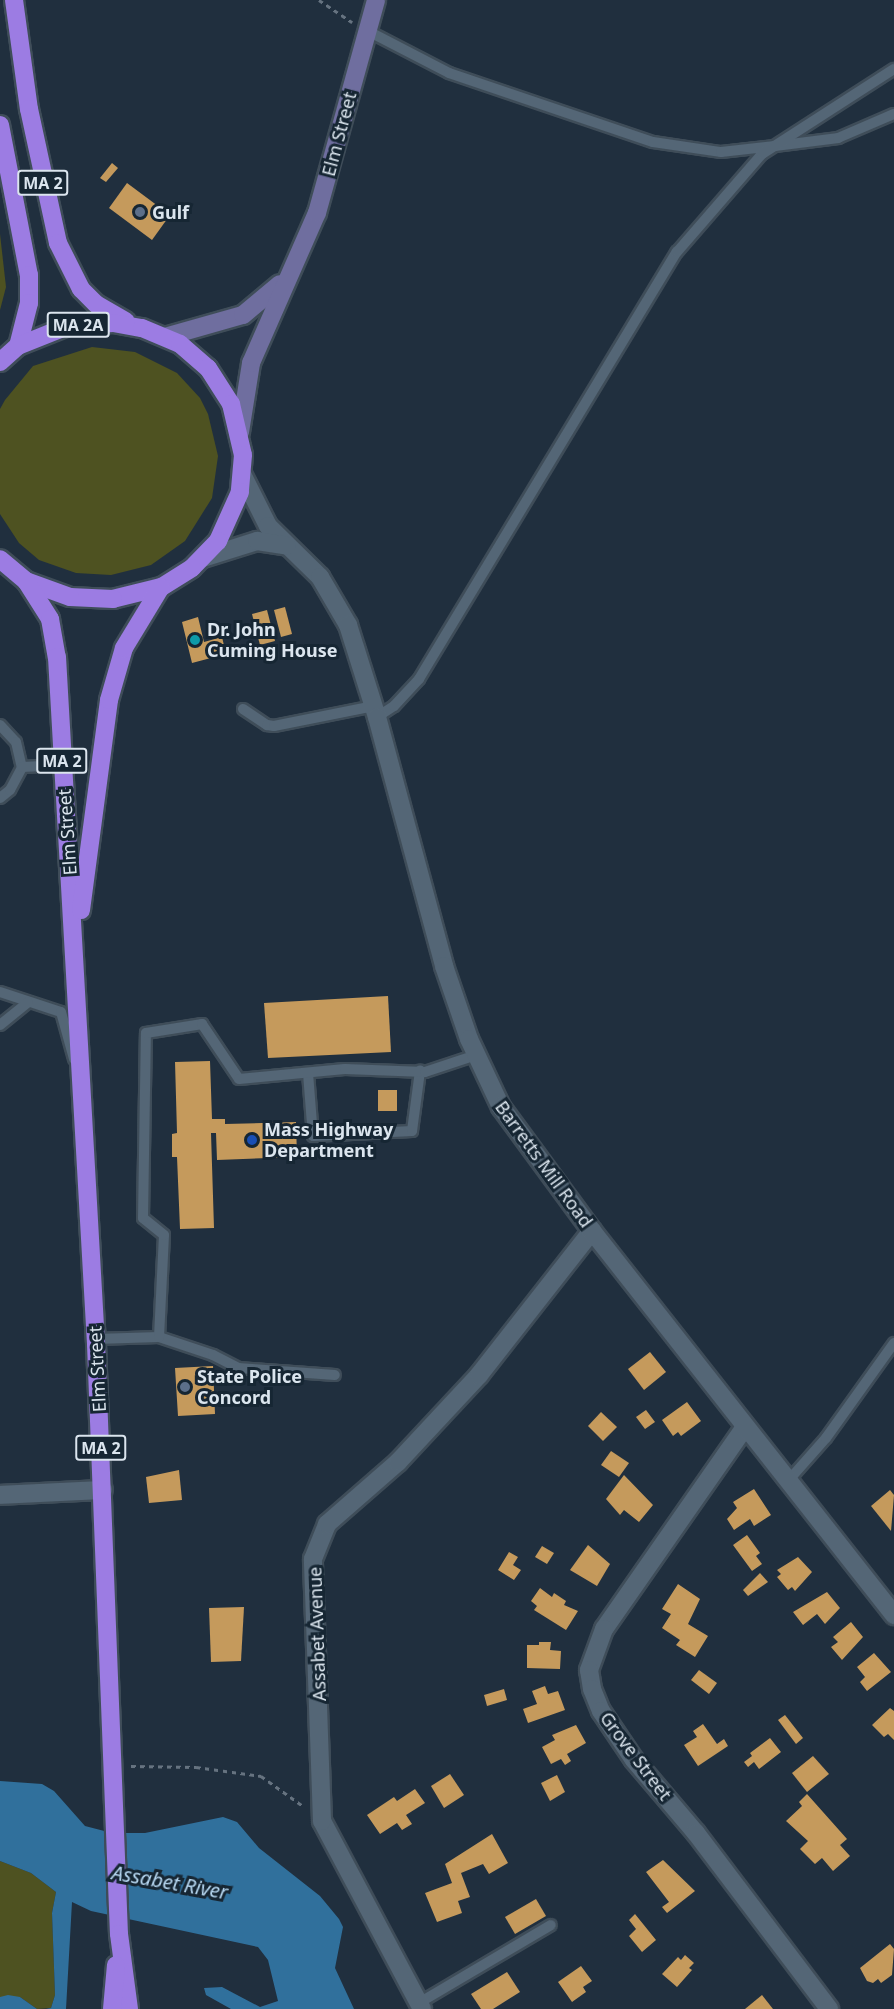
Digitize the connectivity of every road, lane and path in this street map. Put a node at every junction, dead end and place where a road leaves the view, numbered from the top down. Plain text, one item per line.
1 (14, 0) edge
2 (319, 0) edge
3 (376, 0) edge
4 (368, 31) junction
5 (894, 69) edge
6 (894, 114) edge
7 (0, 125) edge
8 (776, 146) junction
9 (294, 265) junction
10 (142, 328) junction
11 (165, 337) junction
12 (18, 346) junction
13 (0, 362) edge
14 (240, 432) junction
15 (242, 474) junction
16 (287, 546) junction
17 (203, 558) junction
18 (0, 559) edge
19 (26, 581) junction
20 (161, 587) junction
21 (243, 709) dead end
22 (375, 711) junction
23 (0, 725) edge
24 (62, 765) junction
25 (22, 767) junction
26 (0, 798) edge
27 (76, 948) junction
28 (0, 992) edge
29 (28, 1002) junction
30 (0, 1025) edge
31 (476, 1055) junction
32 (420, 1071) junction
33 (308, 1073) junction
34 (84, 1096) junction
35 (592, 1231) junction
36 (159, 1336) junction
37 (96, 1339) junction
38 (894, 1343) edge
39 (335, 1375) dead end
40 (745, 1427) junction
41 (788, 1481) junction
42 (103, 1490) junction
43 (0, 1495) edge
44 (894, 1615) edge
45 (114, 1766) junction
46 (322, 1821) junction
47 (551, 1925) dead end
48 (119, 1934) junction
49 (420, 2006) edge
50 (112, 2009) edge
51 (129, 2009) edge
52 (829, 2009) edge

1 - 10 highway, MA 2
2 - 4 path
3 - 4 main road, Elm Street
4 - 8 lane
4 - 9 main road, Elm Street
5 - 8 lane
6 - 8 lane
7 - 12 highway, MA 2
8 - 22 lane
9 - 11 main road, Elm Street
9 - 14 main road, Elm Street
10 - 11 highway, MA 2
10 - 12 highway, MA 2A
11 - 14 highway, MA 2
12 - 13 highway
14 - 15 highway, MA 2
15 - 16 street, Barretts Mill Road
15 - 17 highway, MA 2
16 - 17 street
16 - 22 street, Barretts Mill Road
17 - 20 highway, MA 2
18 - 19 highway, MA 2
19 - 20 highway
19 - 24 highway, Elm Street / MA 2
20 - 27 highway, Elm Street / MA 2
21 - 22 lane
22 - 31 street, Barretts Mill Road
23 - 25 lane
24 - 25 lane
24 - 27 highway, Elm Street / MA 2
25 - 26 lane
27 - 34 highway, Elm Street / MA 2
28 - 29 lane
29 - 30 lane
29 - 34 lane
31 - 32 lane
31 - 35 street, Barretts Mill Road
32 - 33 lane
32 - 33 lane
33 - 36 lane
34 - 37 highway, Elm Street / MA 2
35 - 40 street, Barretts Mill Road
35 - 46 street, Assabet Avenue
36 - 37 lane
36 - 39 lane
37 - 42 highway, Elm Street / MA 2
38 - 41 lane
40 - 41 street, Barretts Mill Road
40 - 52 street, Grove Street
41 - 44 street, Barretts Mill Road
42 - 43 street
42 - 45 highway, Elm Street / MA 2
45 - 46 path
45 - 48 highway, Elm Street / MA 2
46 - 49 street, Assabet Avenue
47 - 49 lane
48 - 50 highway, MA 2
48 - 51 highway, MA 2

